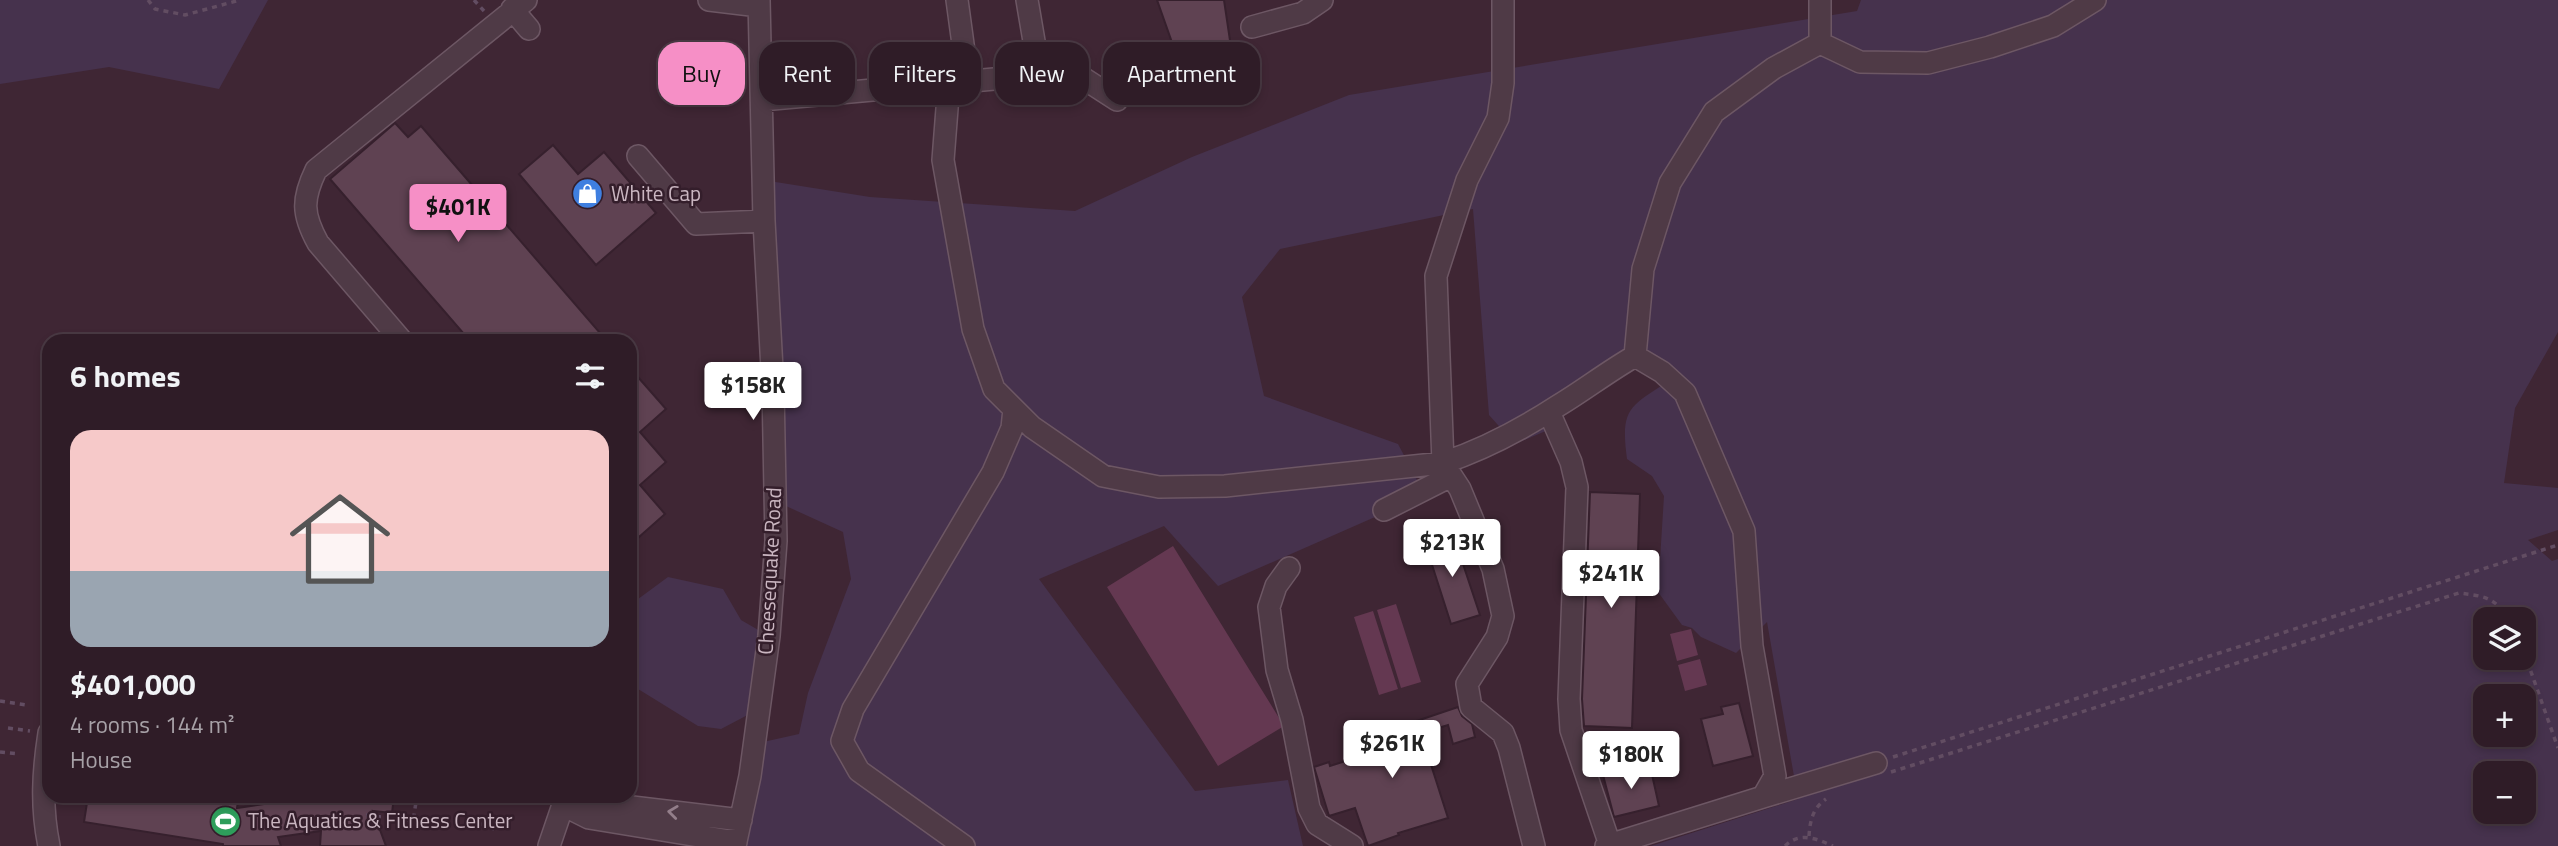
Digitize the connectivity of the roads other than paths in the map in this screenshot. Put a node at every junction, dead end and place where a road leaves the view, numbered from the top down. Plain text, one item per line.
1 (709, 0) edge
2 (957, 0) edge
3 (1027, 0) edge
4 (1322, 0) edge
5 (1503, 0) edge
6 (1820, 0) edge
7 (2095, 0) edge
8 (759, 3) edge
9 (519, 5) edge
10 (1252, 27) dead end
11 (529, 29) dead end
12 (760, 42) edge
13 (958, 42) edge
14 (1034, 42) edge
15 (1820, 43) junction
16 (762, 105) edge
17 (954, 105) edge
18 (638, 156) dead end
19 (764, 221) junction
20 (396, 334) edge
21 (1635, 356) junction
22 (1014, 409) junction
23 (1549, 411) junction
24 (1447, 470) junction
25 (1384, 510) dead end
26 (1289, 568) dead end
27 (1881, 768) road end
28 (1763, 797) junction
29 (43, 803) edge
30 (562, 803) edge
31 (592, 803) edge
32 (620, 815) junction
33 (741, 820) junction
34 (736, 844) edge
35 (1608, 845) edge
36 (49, 846) edge
37 (549, 846) edge
38 (964, 846) edge
39 (1352, 846) edge
40 (1534, 846) edge

1 - 8 street
2 - 13 street
3 - 14 street
4 - 10 street
5 - 24 street
6 - 15 street
7 - 15 street
8 - 12 street, Cheesequake Road
9 - 11 street
9 - 20 street
15 - 21 street
16 - 19 street, Cheesequake Road
17 - 22 street
18 - 19 street
19 - 33 street, Cheesequake Road
21 - 23 street
21 - 28 street
22 - 24 street
22 - 38 street
23 - 24 street
23 - 35 street
24 - 25 street
24 - 40 street
26 - 39 street
27 - 28 street
28 - 35 street
29 - 36 street
30 - 37 street
31 - 32 street
33 -> 32 street
32 - 34 street
33 - 34 street, Cheesequake Road

